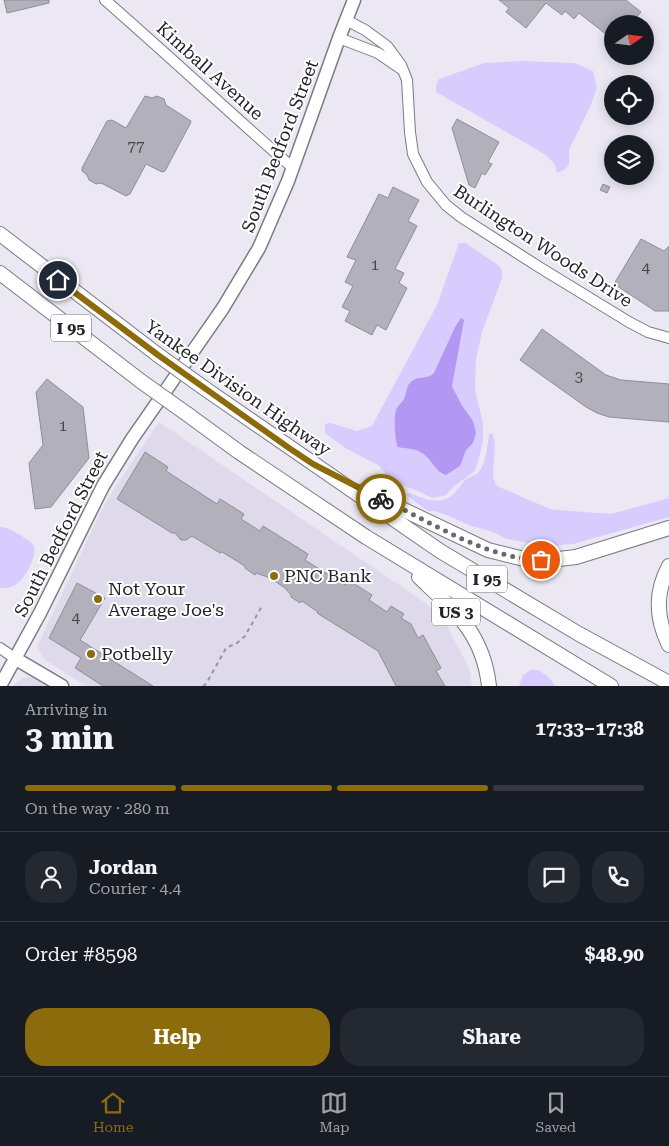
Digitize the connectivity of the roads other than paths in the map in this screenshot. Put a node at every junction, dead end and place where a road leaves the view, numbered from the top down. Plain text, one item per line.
1 (104, 0) edge
2 (354, 0) edge
3 (346, 20) junction
4 (339, 38) junction
5 (404, 72) junction
6 (293, 168) junction
7 (0, 234) edge
8 (0, 273) edge
9 (669, 338) edge
10 (313, 464) junction
11 (669, 528) edge
12 (396, 556) junction
13 (669, 566) edge
14 (669, 645) edge
15 (0, 648) edge
16 (16, 659) junction
17 (669, 683) edge
18 (0, 686) edge
19 (62, 686) edge
20 (489, 686) edge
21 (611, 686) edge

1 - 6 street, Kimball Avenue
2 - 3 main road, South Bedford Street
3 - 4 main road, South Bedford Street
3 - 5 street, Burlington Woods Drive
4 - 5 street
4 - 6 main road, South Bedford Street
5 - 9 street, Burlington Woods Drive
6 - 16 main road, South Bedford Street
7 - 10 highway, Yankee Division Highway / I 95, bridge
8 - 12 highway, I 95, bridge
10 - 11 highway
10 - 17 highway, Yankee Division Highway / I 95
12 - 20 highway, US 3
12 - 21 highway, I 95
13 - 14 highway
15 - 16 street
16 - 18 main road, South Bedford Street
16 - 19 main road

